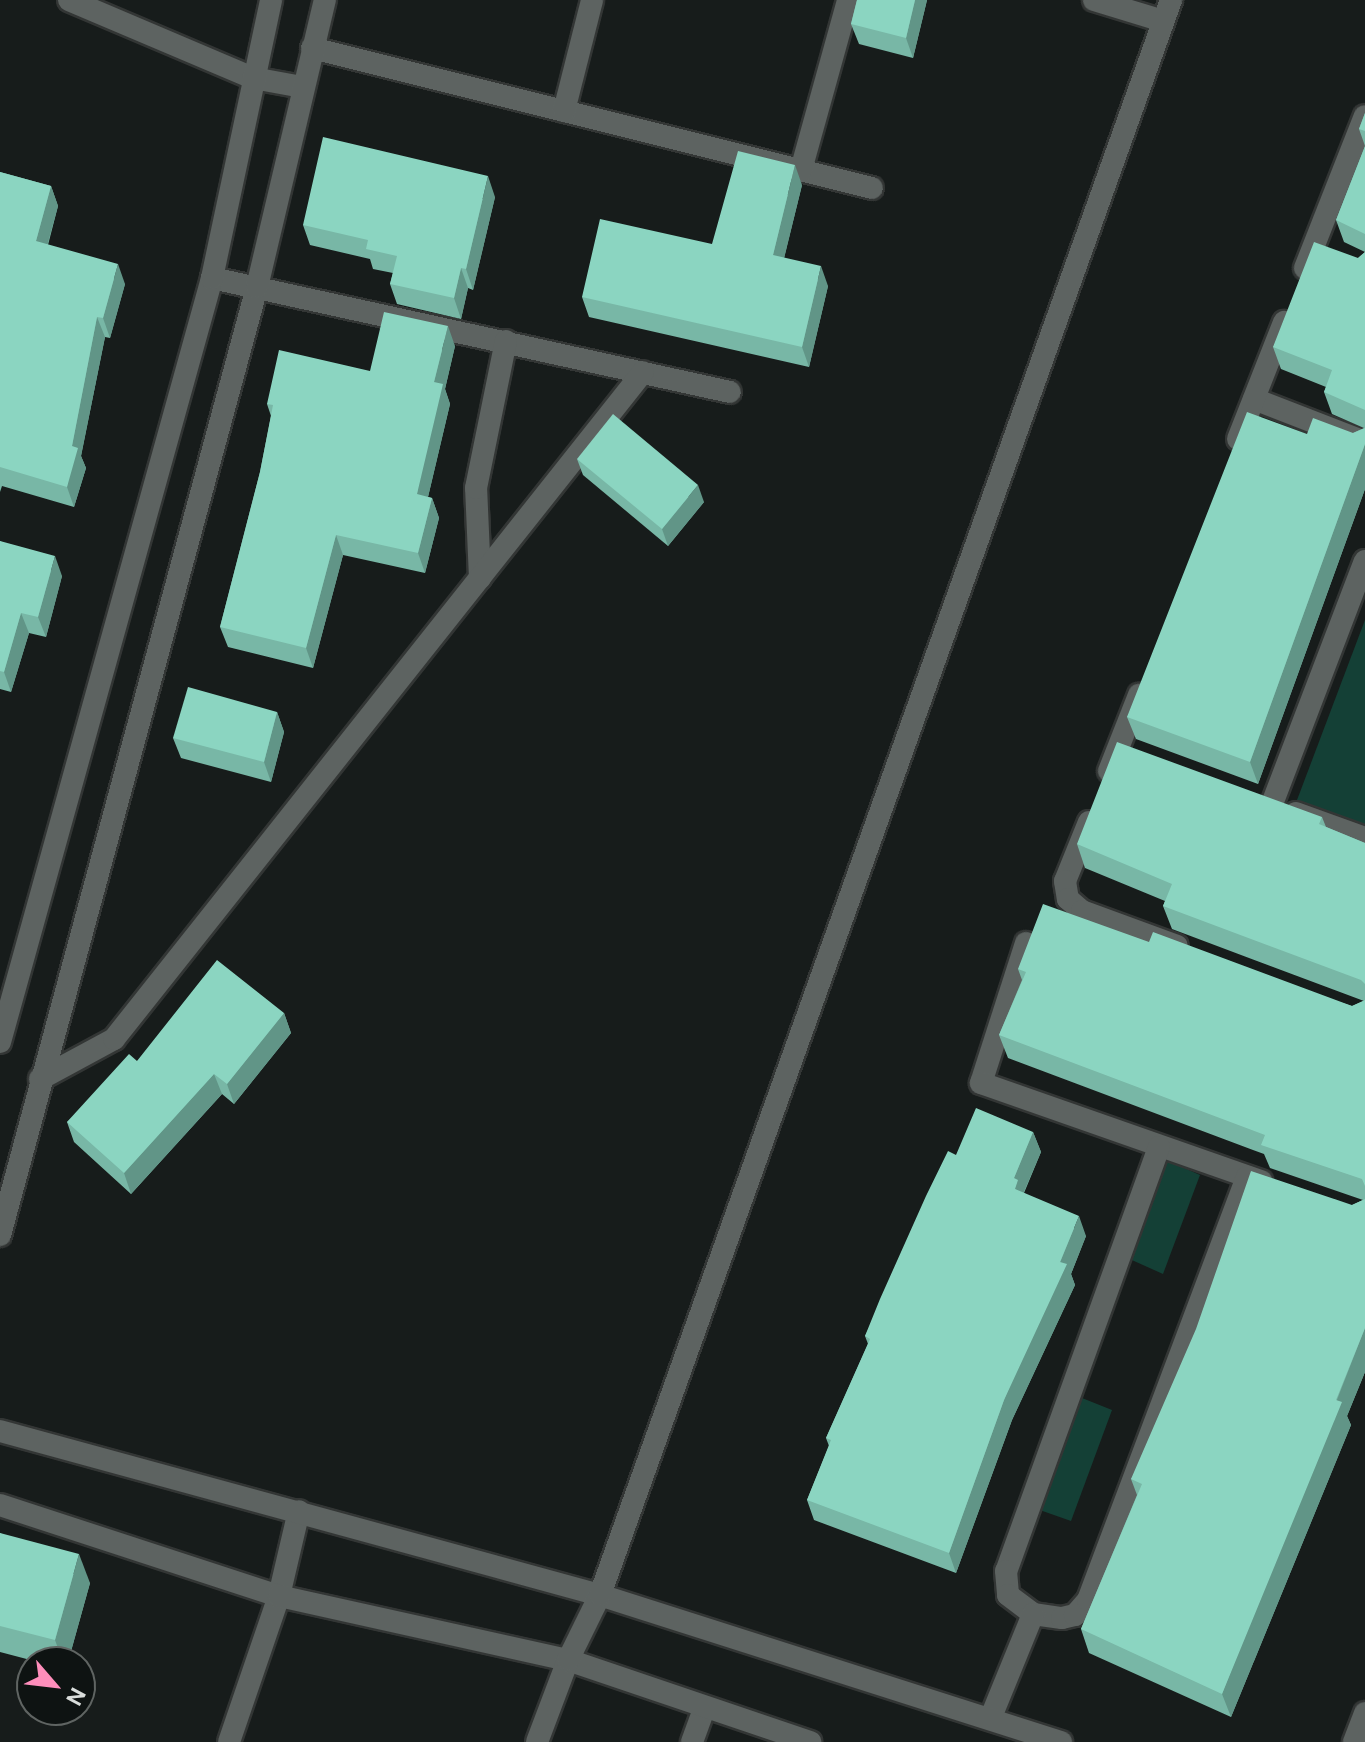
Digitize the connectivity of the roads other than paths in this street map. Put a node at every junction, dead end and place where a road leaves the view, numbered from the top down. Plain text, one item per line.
1 (69, 0) edge
2 (271, 0) edge
3 (325, 0) edge
4 (592, 0) edge
5 (848, 0) edge
6 (1094, 0) edge
7 (1167, 10) edge
8 (312, 48) junction
9 (253, 78) junction
10 (302, 87) junction
11 (564, 111) junction
12 (1365, 116) edge
13 (801, 170) junction
14 (872, 188) dead end
15 (1314, 245) junction
16 (1340, 255) edge
17 (212, 278) junction
18 (257, 287) junction
19 (506, 341) junction
20 (643, 372) junction
21 (730, 392) dead end
22 (1254, 399) junction
23 (1365, 442) edge
24 (1231, 457) edge
25 (1365, 561) edge
26 (480, 578) junction
27 (1146, 676) edge
28 (1118, 748) junction
29 (1146, 758) edge
30 (1244, 794) edge
31 (1272, 804) junction
32 (1365, 838) edge
33 (1026, 943) edge
34 (1201, 955) edge
35 (0, 1042) edge
36 (40, 1079) junction
37 (1159, 1147) junction
38 (1247, 1177) junction
39 (1276, 1186) edge
40 (0, 1235) edge
41 (0, 1431) edge
42 (0, 1505) edge
43 (299, 1511) junction
44 (600, 1595) junction
45 (279, 1596) junction
46 (1033, 1614) junction
47 (568, 1660) junction
48 (704, 1709) junction
49 (1365, 1713) edge
50 (991, 1717) junction
51 (229, 1742) edge
52 (537, 1742) edge
53 (692, 1742) edge
54 (810, 1742) edge
55 (1061, 1742) edge
56 (1354, 1742) edge

1 - 9 street
2 - 9 street
3 - 8 street
4 - 11 street
5 - 13 street
6 - 7 street
7 - 44 street
8 - 10 street
8 - 11 street
9 - 10 street
9 - 17 street
10 - 18 street
11 - 13 street
12 - 15 street
13 - 14 street
15 - 16 street
15 - 22 street
17 - 18 street
17 - 35 street
18 - 19 street
18 - 36 street
19 - 20 street
19 - 26 street
20 - 21 street
20 - 26 street
22 - 23 street
22 - 24 street
25 - 31 street
26 - 36 street
27 - 28 street
28 - 29 street
28 - 34 street
30 - 31 street
31 - 32 street
33 - 37 street
36 - 40 street
37 - 38 street
37 - 46 street
38 - 39 street
38 - 46 street
41 - 43 street
42 - 45 street
43 - 44 street
43 - 45 street
44 - 47 street
44 - 50 street
45 - 47 street
45 - 51 street
46 - 50 street
47 - 48 street
47 - 52 street
48 - 53 street
48 - 54 street
49 - 56 street
50 - 55 street

